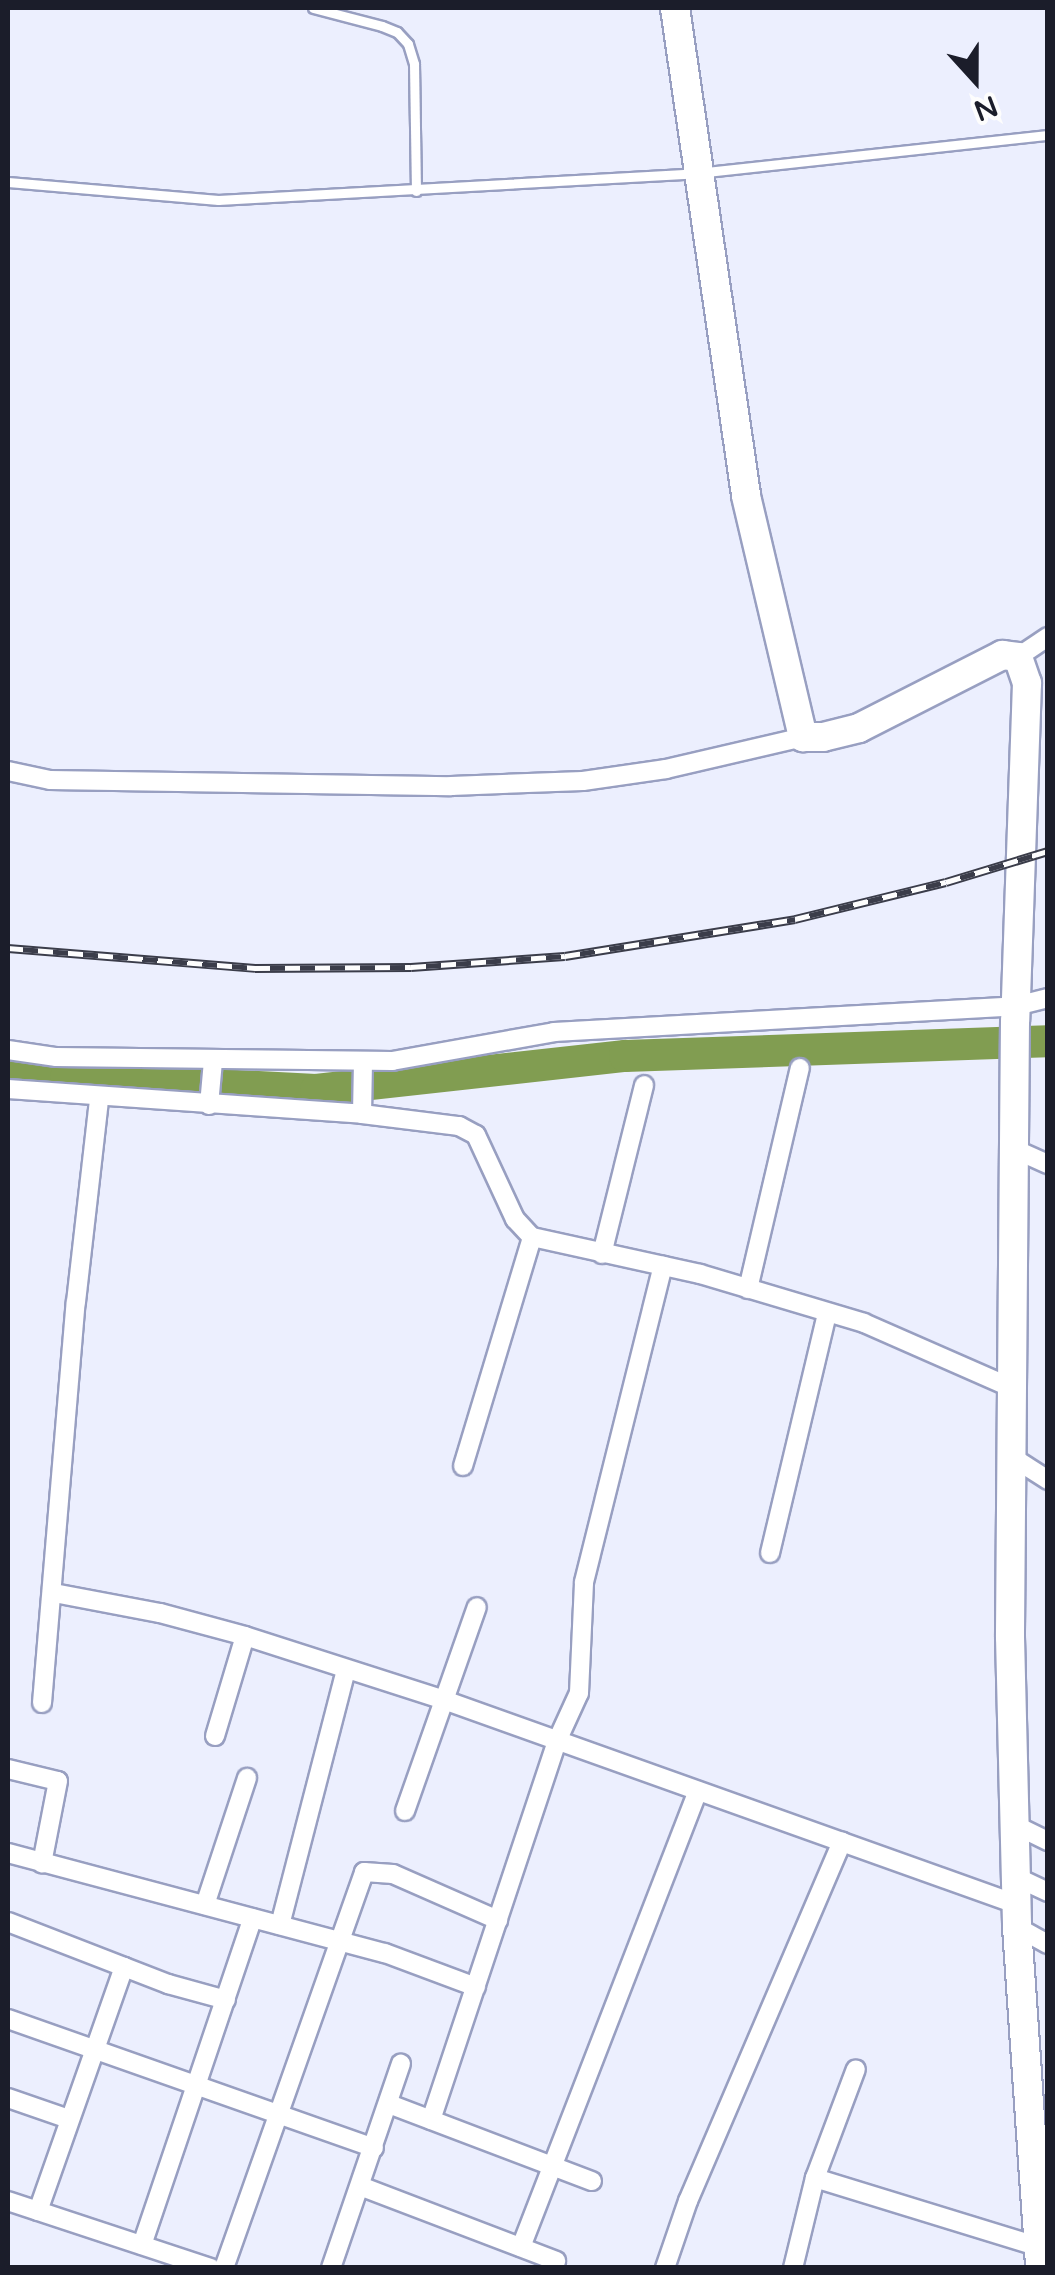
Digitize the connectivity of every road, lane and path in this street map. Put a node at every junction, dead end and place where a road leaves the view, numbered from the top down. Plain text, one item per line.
1 (313, 8) edge
2 (675, 8) edge
3 (1048, 134) edge
4 (697, 174) junction
5 (8, 182) edge
6 (416, 191) junction
7 (1048, 637) edge
8 (1018, 657) junction
9 (803, 737) junction
10 (8, 771) edge
11 (1048, 998) edge
12 (1016, 1013) junction
13 (8, 1050) edge
14 (213, 1061) junction
15 (362, 1062) junction
16 (800, 1068) dead end
17 (644, 1085) dead end
18 (8, 1089) edge
19 (100, 1099) junction
20 (209, 1105) junction
21 (362, 1114) junction
22 (1014, 1149) junction
23 (1048, 1164) edge
24 (532, 1237) junction
25 (602, 1254) junction
26 (663, 1266) junction
27 (748, 1289) junction
28 (827, 1313) junction
29 (1012, 1388) junction
30 (1012, 1457) junction
31 (463, 1466) dead end
32 (1048, 1480) edge
33 (770, 1554) dead end
34 (54, 1593) junction
35 (477, 1608) dead end
36 (245, 1636) junction
37 (346, 1669) junction
38 (444, 1700) junction
39 (42, 1703) dead end
40 (215, 1736) dead end
41 (558, 1740) junction
42 (8, 1769) edge
43 (247, 1778) dead end
44 (698, 1790) junction
45 (405, 1810) dead end
46 (1014, 1825) junction
47 (842, 1842) junction
48 (1048, 1842) edge
49 (8, 1852) edge
50 (42, 1863) junction
51 (1048, 1892) edge
52 (1016, 1903) junction
53 (206, 1906) junction
54 (253, 1918) junction
55 (498, 1920) junction
56 (8, 1922) edge
57 (280, 1925) junction
58 (339, 1940) junction
59 (1048, 1944) edge
60 (124, 1967) junction
61 (476, 1986) junction
62 (226, 2000) junction
63 (8, 2019) edge
64 (93, 2049) junction
65 (401, 2064) dead end
66 (1037, 2064) edge
67 (856, 2069) dead end
68 (197, 2086) junction
69 (8, 2098) edge
70 (388, 2104) junction
71 (276, 2114) junction
72 (69, 2119) junction
73 (432, 2120) junction
74 (374, 2148) junction
75 (552, 2166) junction
76 (815, 2178) junction
77 (592, 2182) dead end
78 (360, 2186) junction
79 (1041, 2196) edge
80 (8, 2201) edge
81 (38, 2211) junction
82 (142, 2245) junction
83 (521, 2247) junction
84 (1040, 2257) edge
85 (556, 2260) dead end
86 (211, 2268) edge
87 (224, 2268) edge
88 (331, 2268) edge
89 (666, 2268) edge
90 (793, 2268) edge

1 - 6 lane
2 - 4 street
3 - 4 lane
4 - 6 lane
4 - 9 street
5 - 6 lane
7 - 8 street
8 - 9 street
8 - 12 street
9 - 10 street
11 - 12 street
12 - 15 street
12 - 22 street
13 - 14 street
14 - 15 street
14 - 20 street
15 - 21 street
16 - 27 street
17 - 25 street
18 - 19 street
19 - 20 street
19 - 34 street
20 - 21 street
21 - 24 street
22 - 23 street
22 - 29 street
24 - 25 street
24 - 31 street
25 - 26 street
26 - 27 street
26 - 41 street
27 - 28 street
28 - 29 street
28 - 33 street
29 - 30 street
30 - 32 street
30 - 46 street
34 - 36 street
34 - 39 street
35 - 38 street
36 - 37 street
36 - 40 street
37 - 38 street
37 - 57 street
38 - 41 street
38 - 45 street
41 - 44 street
41 - 55 street
42 - 50 street
43 - 53 street
44 - 47 street
44 - 75 street
46 - 48 street
46 - 52 street
47 - 52 street
47 - 89 street
49 - 50 street
50 - 53 street
51 - 52 street
52 - 59 street
52 - 66 street
53 - 54 street
54 - 57 street
54 - 62 street
55 - 58 street
55 - 61 street
56 - 60 street
57 - 58 street
58 - 61 street
58 - 71 street
60 - 62 street
60 - 64 street
61 - 73 street
62 - 68 street
63 - 64 street
64 - 68 street
64 - 72 street
65 - 70 street
66 - 79 street
67 - 76 street
68 - 71 street
68 - 82 street
69 - 72 street
70 - 73 street
70 - 74 street
71 - 74 street
71 - 87 street
72 - 81 street
73 - 75 street
74 - 78 street
75 - 77 street
75 - 83 street
76 - 84 street
76 - 90 street
78 - 83 street
78 - 88 street
79 - 84 street
80 - 81 street
81 - 82 street
82 - 86 street
83 - 85 street

